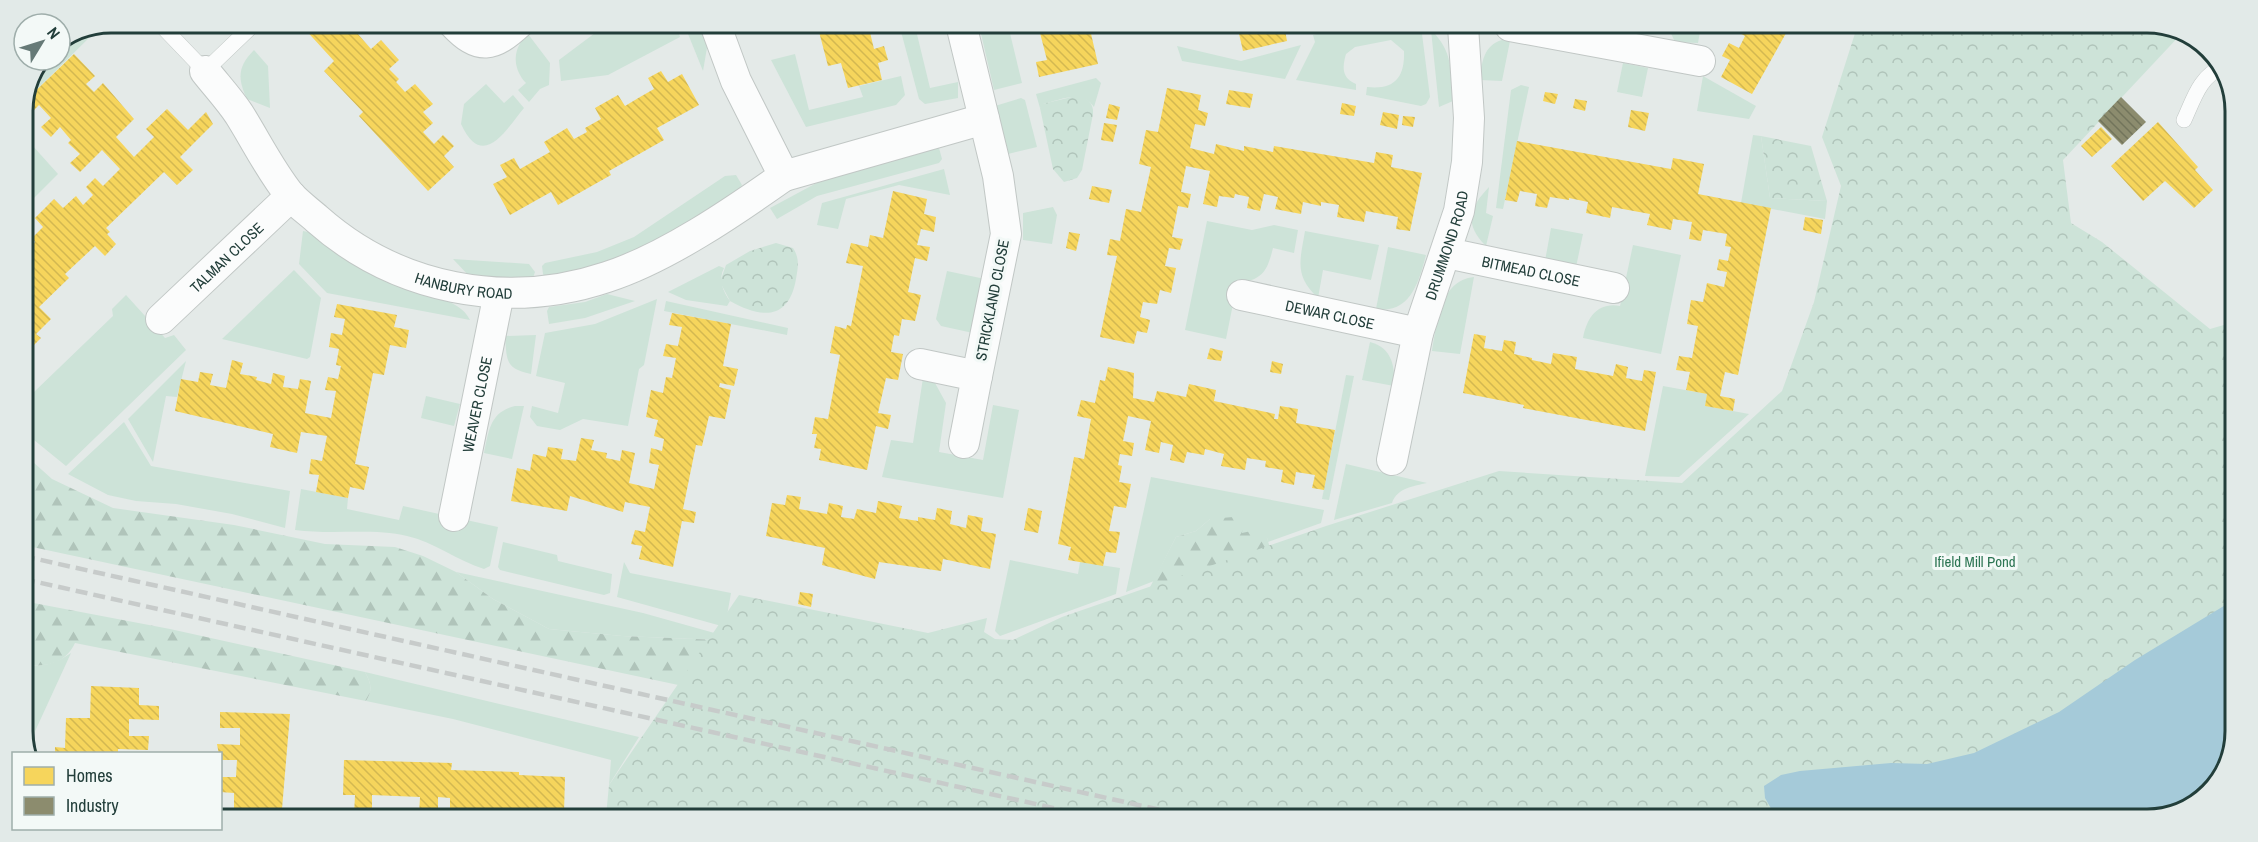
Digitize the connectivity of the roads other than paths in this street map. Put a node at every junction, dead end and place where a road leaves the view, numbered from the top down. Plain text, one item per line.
1 (169, 33) edge
2 (245, 33) edge
3 (462, 33) edge
4 (506, 33) edge
5 (718, 33) edge
6 (963, 33) edge
7 (1463, 33) edge
8 (1588, 33) edge
9 (1644, 38) edge
10 (1700, 61) dead end
11 (205, 71) junction
12 (2214, 71) edge
13 (984, 119) junction
14 (2184, 120) dead end
15 (784, 176) junction
16 (291, 196) junction
17 (1447, 252) junction
18 (1614, 288) dead end
19 (499, 293) junction
20 (1242, 295) dead end
21 (161, 318) dead end
22 (1418, 333) junction
23 (920, 364) dead end
24 (977, 376) junction
25 (964, 443) dead end
26 (1392, 459) dead end
27 (453, 516) dead end

1 - 11 lane
2 - 11 lane
3 - 4 street
5 - 15 street
6 - 13 street, STRICKLAND CLOSE
7 - 17 street, DRUMMOND ROAD
8 - 9 street
9 - 10 street
11 - 16 street, HANBURY ROAD
12 - 14 lane
13 - 15 street, HANBURY ROAD
13 - 24 street, STRICKLAND CLOSE
15 - 19 street, HANBURY ROAD
16 - 19 street, HANBURY ROAD
16 - 21 street, TALMAN CLOSE
17 - 18 street, BITMEAD CLOSE
17 - 22 street, DRUMMOND ROAD
19 - 27 street, WEAVER CLOSE
20 - 22 street, DEWAR CLOSE
22 - 26 street, DRUMMOND ROAD
23 - 24 street, STRICKLAND CLOSE
24 - 25 street, STRICKLAND CLOSE

